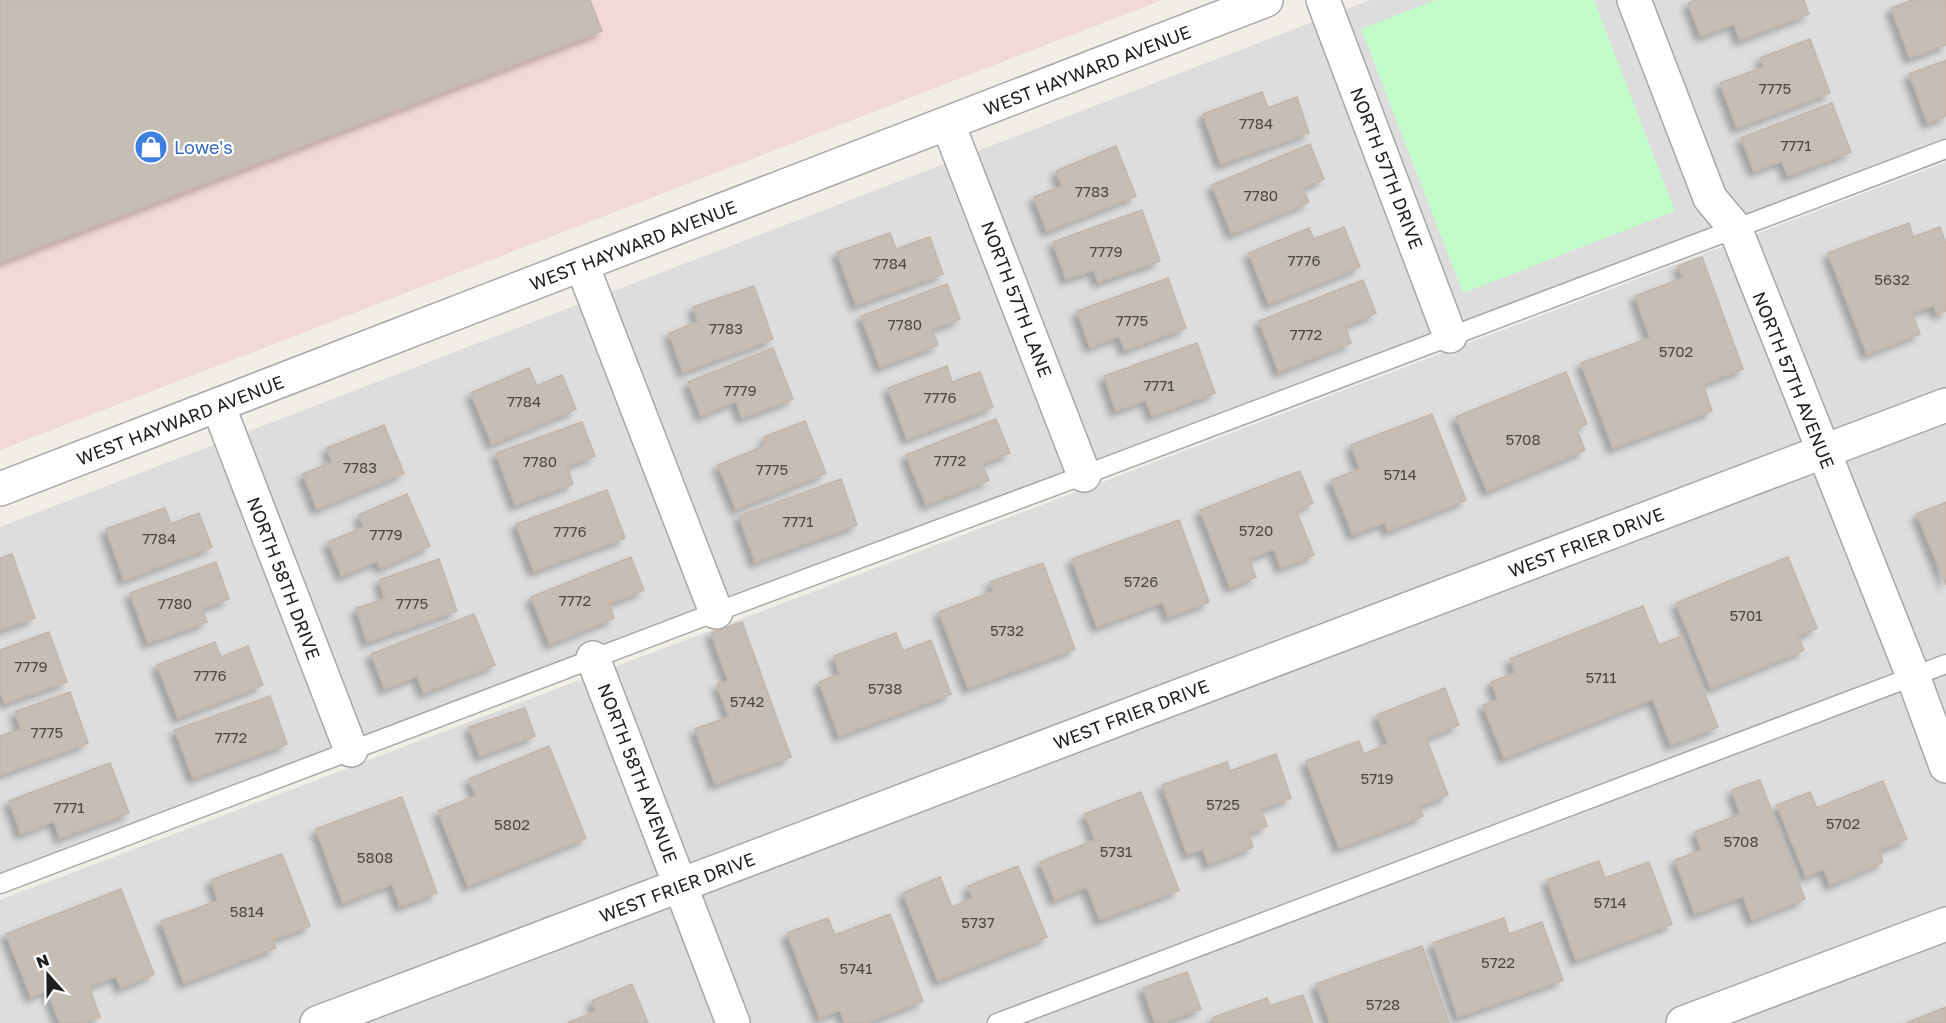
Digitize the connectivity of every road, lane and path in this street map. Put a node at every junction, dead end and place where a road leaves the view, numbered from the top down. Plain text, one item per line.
1 (1266, 0) edge
2 (1323, 0) edge
3 (1634, 0) edge
4 (948, 124) junction
5 (1946, 149) edge
6 (1735, 228) junction
7 (582, 265) junction
8 (1450, 336) junction
9 (218, 405) junction
10 (1946, 405) edge
11 (1823, 452) junction
12 (1084, 475) junction
13 (0, 489) edge
14 (716, 612) junction
15 (593, 658) junction
16 (1946, 664) edge
17 (1913, 676) junction
18 (351, 750) junction
19 (1946, 766) edge
20 (0, 884) edge
21 (681, 885) junction
22 (1946, 924) edge
23 (317, 1023) edge
24 (733, 1023) edge
25 (997, 1023) edge
26 (1683, 1023) edge

1 - 4 street, WEST HAYWARD AVENUE
2 - 8 street, NORTH 57TH DRIVE
3 - 6 street, NORTH 57TH AVENUE
4 - 7 street, WEST HAYWARD AVENUE
4 - 12 street, NORTH 57TH LANE
5 - 6 lane
6 - 8 lane
6 - 11 street, NORTH 57TH AVENUE
7 - 9 street, WEST HAYWARD AVENUE
7 - 14 street
8 - 12 lane
9 - 13 street, WEST HAYWARD AVENUE
9 - 18 street, NORTH 58TH DRIVE
10 - 11 street, WEST FRIER DRIVE
11 - 17 street, NORTH 57TH AVENUE
11 - 21 street, WEST FRIER DRIVE
12 - 14 lane
14 - 15 lane
15 - 18 lane
15 - 21 street, NORTH 58TH AVENUE
16 - 17 lane
17 - 19 street, NORTH 57TH AVENUE
17 - 25 lane
18 - 20 lane
21 - 23 street, WEST FRIER DRIVE
21 - 24 street, NORTH 58TH AVENUE
22 - 26 street

